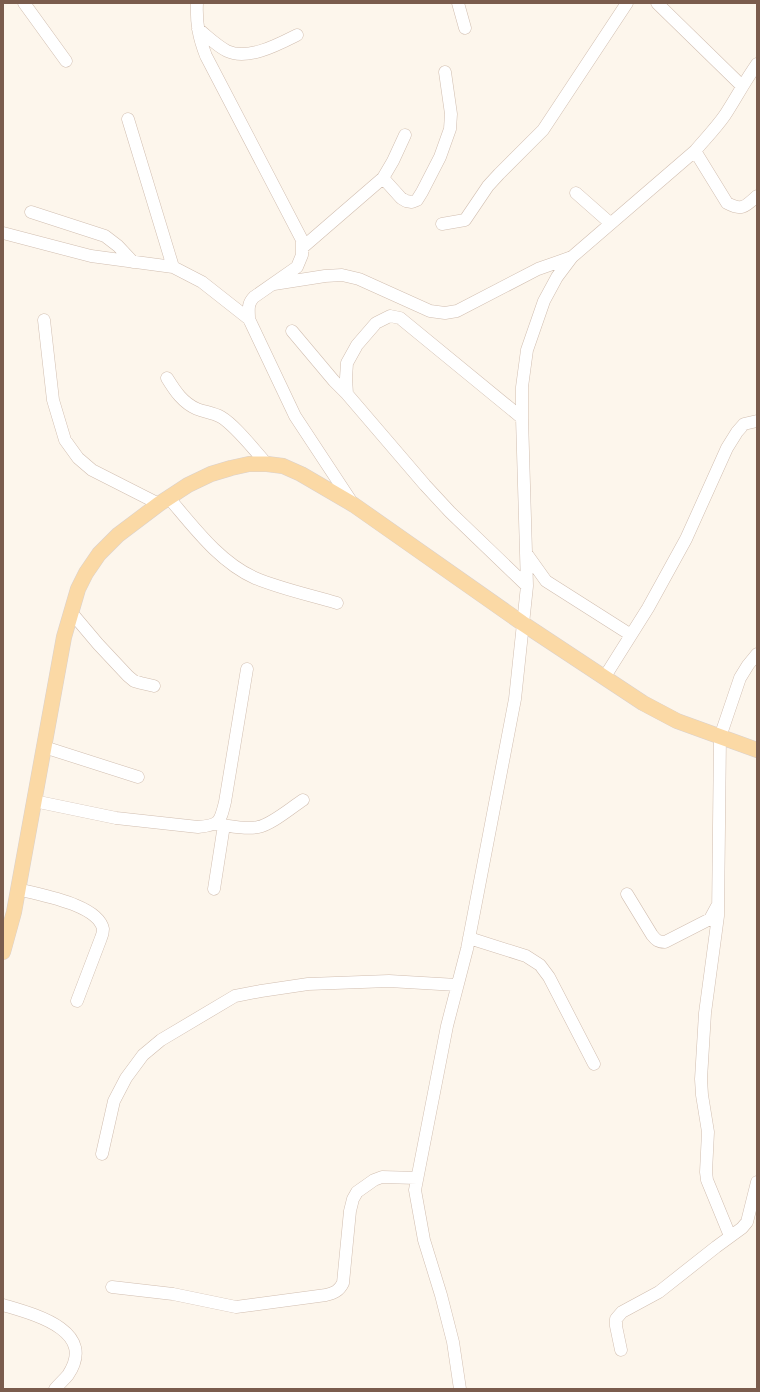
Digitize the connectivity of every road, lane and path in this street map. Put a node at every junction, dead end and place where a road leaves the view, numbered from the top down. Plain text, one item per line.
1 (24, 3) edge
2 (197, 3) edge
3 (458, 3) edge
4 (627, 3) edge
5 (657, 3) edge
6 (465, 28) dead end
7 (198, 29) junction
8 (297, 35) dead end
9 (66, 61) dead end
10 (757, 64) edge
11 (445, 72) dead end
12 (742, 86) junction
13 (128, 119) dead end
14 (405, 135) dead end
15 (695, 151) junction
16 (382, 178) junction
17 (576, 193) dead end
18 (757, 196) edge
19 (31, 212) dead end
20 (610, 223) junction
21 (442, 224) dead end
22 (3, 234) edge
23 (302, 248) junction
24 (572, 257) junction
25 (134, 262) junction
26 (173, 267) junction
27 (272, 285) junction
28 (249, 319) junction
29 (44, 320) dead end
30 (292, 331) dead end
31 (167, 378) dead end
32 (347, 394) junction
33 (522, 418) junction
34 (757, 421) edge
35 (267, 464) junction
36 (164, 501) junction
37 (354, 505) junction
38 (526, 553) junction
39 (527, 586) junction
40 (337, 603) dead end
41 (71, 612) junction
42 (522, 623) junction
43 (631, 635) junction
44 (757, 654) edge
45 (247, 669) dead end
46 (604, 678) junction
47 (154, 686) dead end
48 (720, 737) junction
49 (44, 747) junction
50 (757, 750) edge
51 (138, 777) dead end
52 (303, 800) dead end
53 (34, 801) junction
54 (219, 824) junction
55 (18, 889) junction
56 (214, 889) dead end
57 (627, 894) dead end
58 (718, 903) junction
59 (469, 938) junction
60 (3, 952) edge
61 (457, 985) junction
62 (77, 1001) dead end
63 (594, 1064) dead end
64 (102, 1154) dead end
65 (417, 1178) junction
66 (757, 1182) edge
67 (730, 1236) junction
68 (112, 1287) dead end
69 (3, 1305) edge
70 (621, 1350) dead end
71 (55, 1389) edge
72 (460, 1389) edge

1 - 9 street
2 - 7 street
3 - 6 street
4 - 21 street
5 - 12 street
7 - 8 street
7 - 23 street
10 - 12 street
11 - 16 street
12 - 15 street
13 - 26 street
14 - 16 street
15 - 18 street
15 - 20 street
16 - 23 street
17 - 20 street
19 - 25 street
20 - 24 street
22 - 25 street
23 - 27 street
24 - 27 street
24 - 33 street
25 - 26 street
26 - 28 street
27 - 28 street
28 - 37 street
29 - 36 street
30 - 32 street
31 - 35 street
32 - 33 street
32 - 39 street
33 - 38 street
34 - 43 street
35 - 36 main road
35 - 37 main road
36 - 40 street
36 - 41 main road
37 - 42 main road
38 - 39 street
38 - 43 street
39 - 42 street
41 - 47 street
41 - 49 main road
42 - 46 main road
42 - 59 street
43 - 46 street
44 - 48 street
45 - 54 street
46 - 48 main road
48 - 50 main road
48 - 58 street
49 - 51 street
49 - 53 main road
52 - 54 street
53 - 54 street
53 - 55 main road
54 - 56 street
55 - 60 main road
55 - 62 street
57 - 58 street
58 - 67 street
59 - 61 street
59 - 63 street
61 - 64 street
61 - 65 street
65 - 68 street
65 - 72 street
66 - 67 street
67 - 70 street
69 - 71 street

